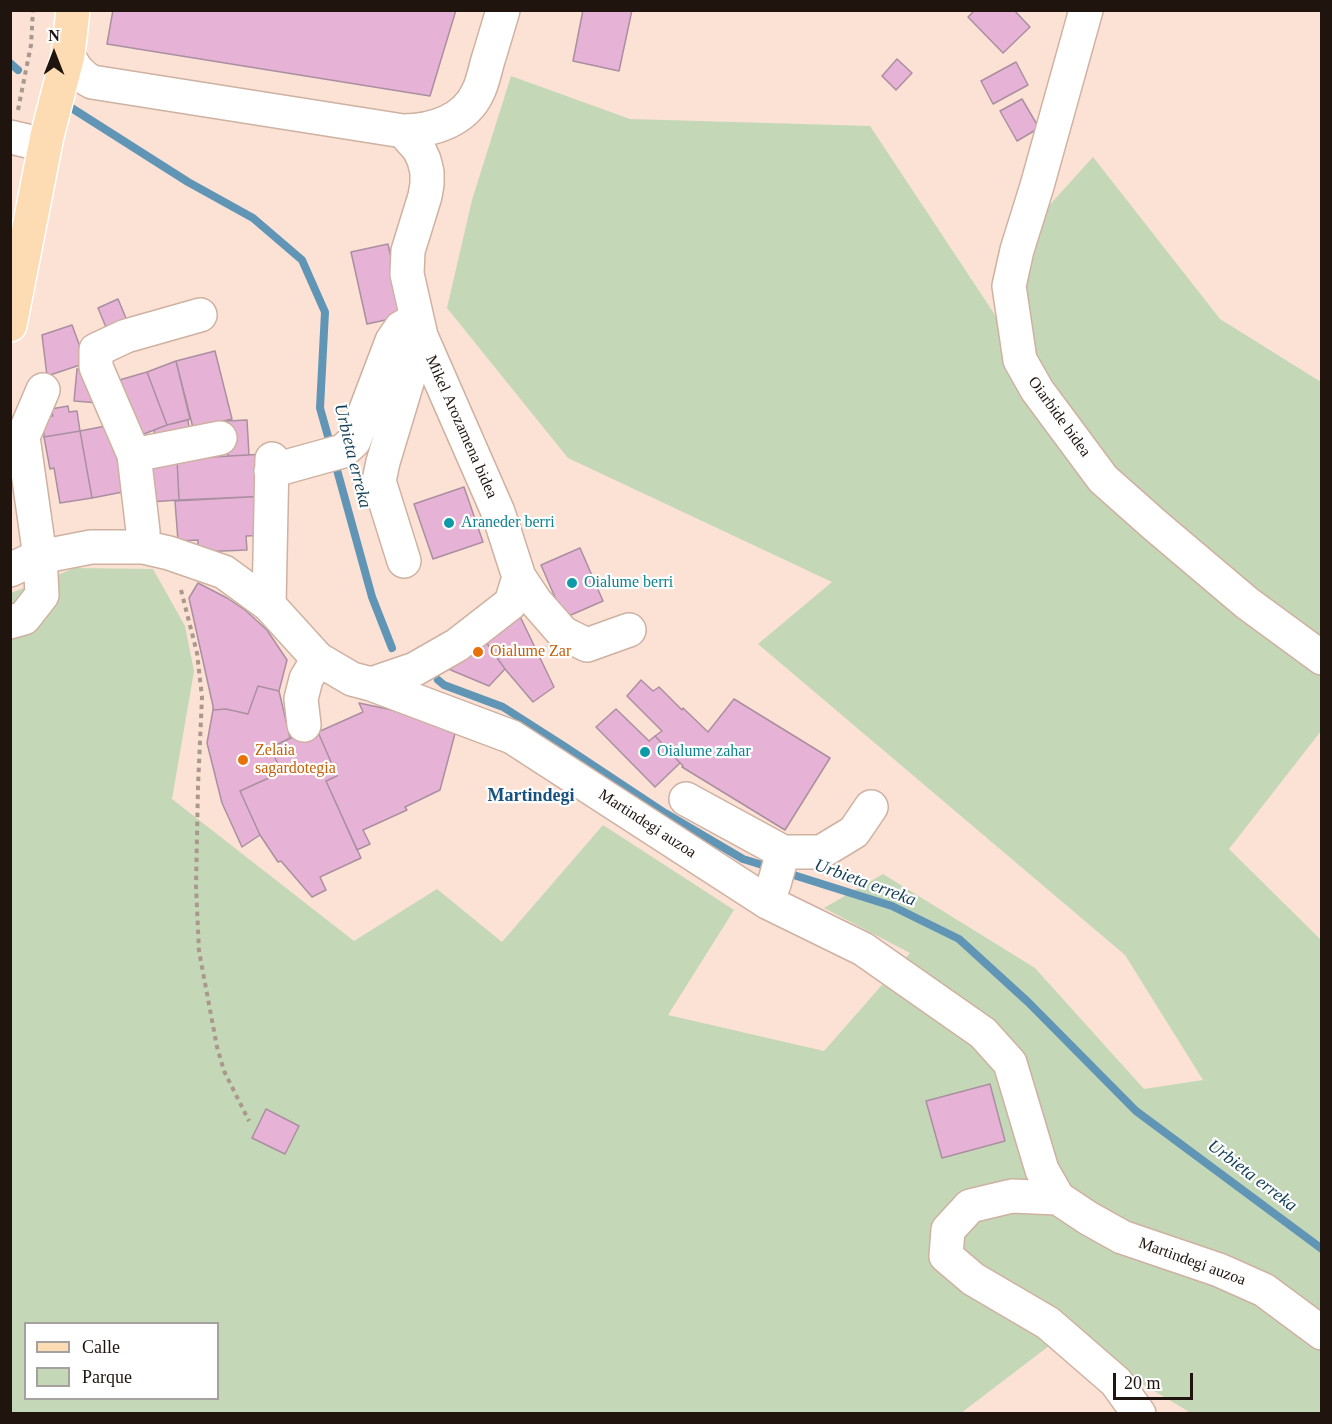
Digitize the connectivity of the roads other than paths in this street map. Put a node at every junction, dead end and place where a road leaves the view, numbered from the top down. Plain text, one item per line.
1 (54, 10) edge
2 (73, 10) edge
3 (503, 10) edge
4 (1086, 10) edge
5 (68, 55) junction
6 (403, 131) junction
7 (30, 139) edge
8 (200, 315) dead end
9 (10, 325) edge
10 (419, 328) junction
11 (43, 390) dead end
12 (220, 438) dead end
13 (134, 455) junction
14 (156, 550) junction
15 (23, 561) edge
16 (404, 561) dead end
17 (519, 577) junction
18 (269, 605) junction
19 (10, 622) edge
20 (630, 630) dead end
21 (1322, 658) edge
22 (318, 659) junction
23 (371, 684) junction
24 (304, 726) dead end
25 (686, 799) dead end
26 (871, 807) dead end
27 (776, 874) junction
28 (1058, 1198) junction
29 (1322, 1333) edge
30 (1139, 1413) edge

1 - 7 main road
2 - 5 main road
3 - 6 street
4 - 21 street, Oiarbide bidea
5 - 6 street
5 - 7 main road
6 - 10 street, Mikel Arozamena bidea
7 - 9 main road
8 - 13 street
10 - 16 street, Mikel Arozamena bidea
10 - 17 street, Mikel Arozamena bidea
10 - 18 street
11 - 15 street
12 - 13 street
13 - 14 street
14 - 15 street, Martindegi auzoa
14 - 18 street, Martindegi auzoa
15 - 19 street
17 - 20 street, Mikel Arozamena bidea
17 - 23 street
18 - 22 street, Martindegi auzoa
22 - 23 street, Martindegi auzoa
22 - 24 street
23 - 27 street, Martindegi auzoa
25 - 27 street
26 - 27 street
27 - 28 street, Martindegi auzoa
28 - 29 street, Martindegi auzoa
28 - 30 street

